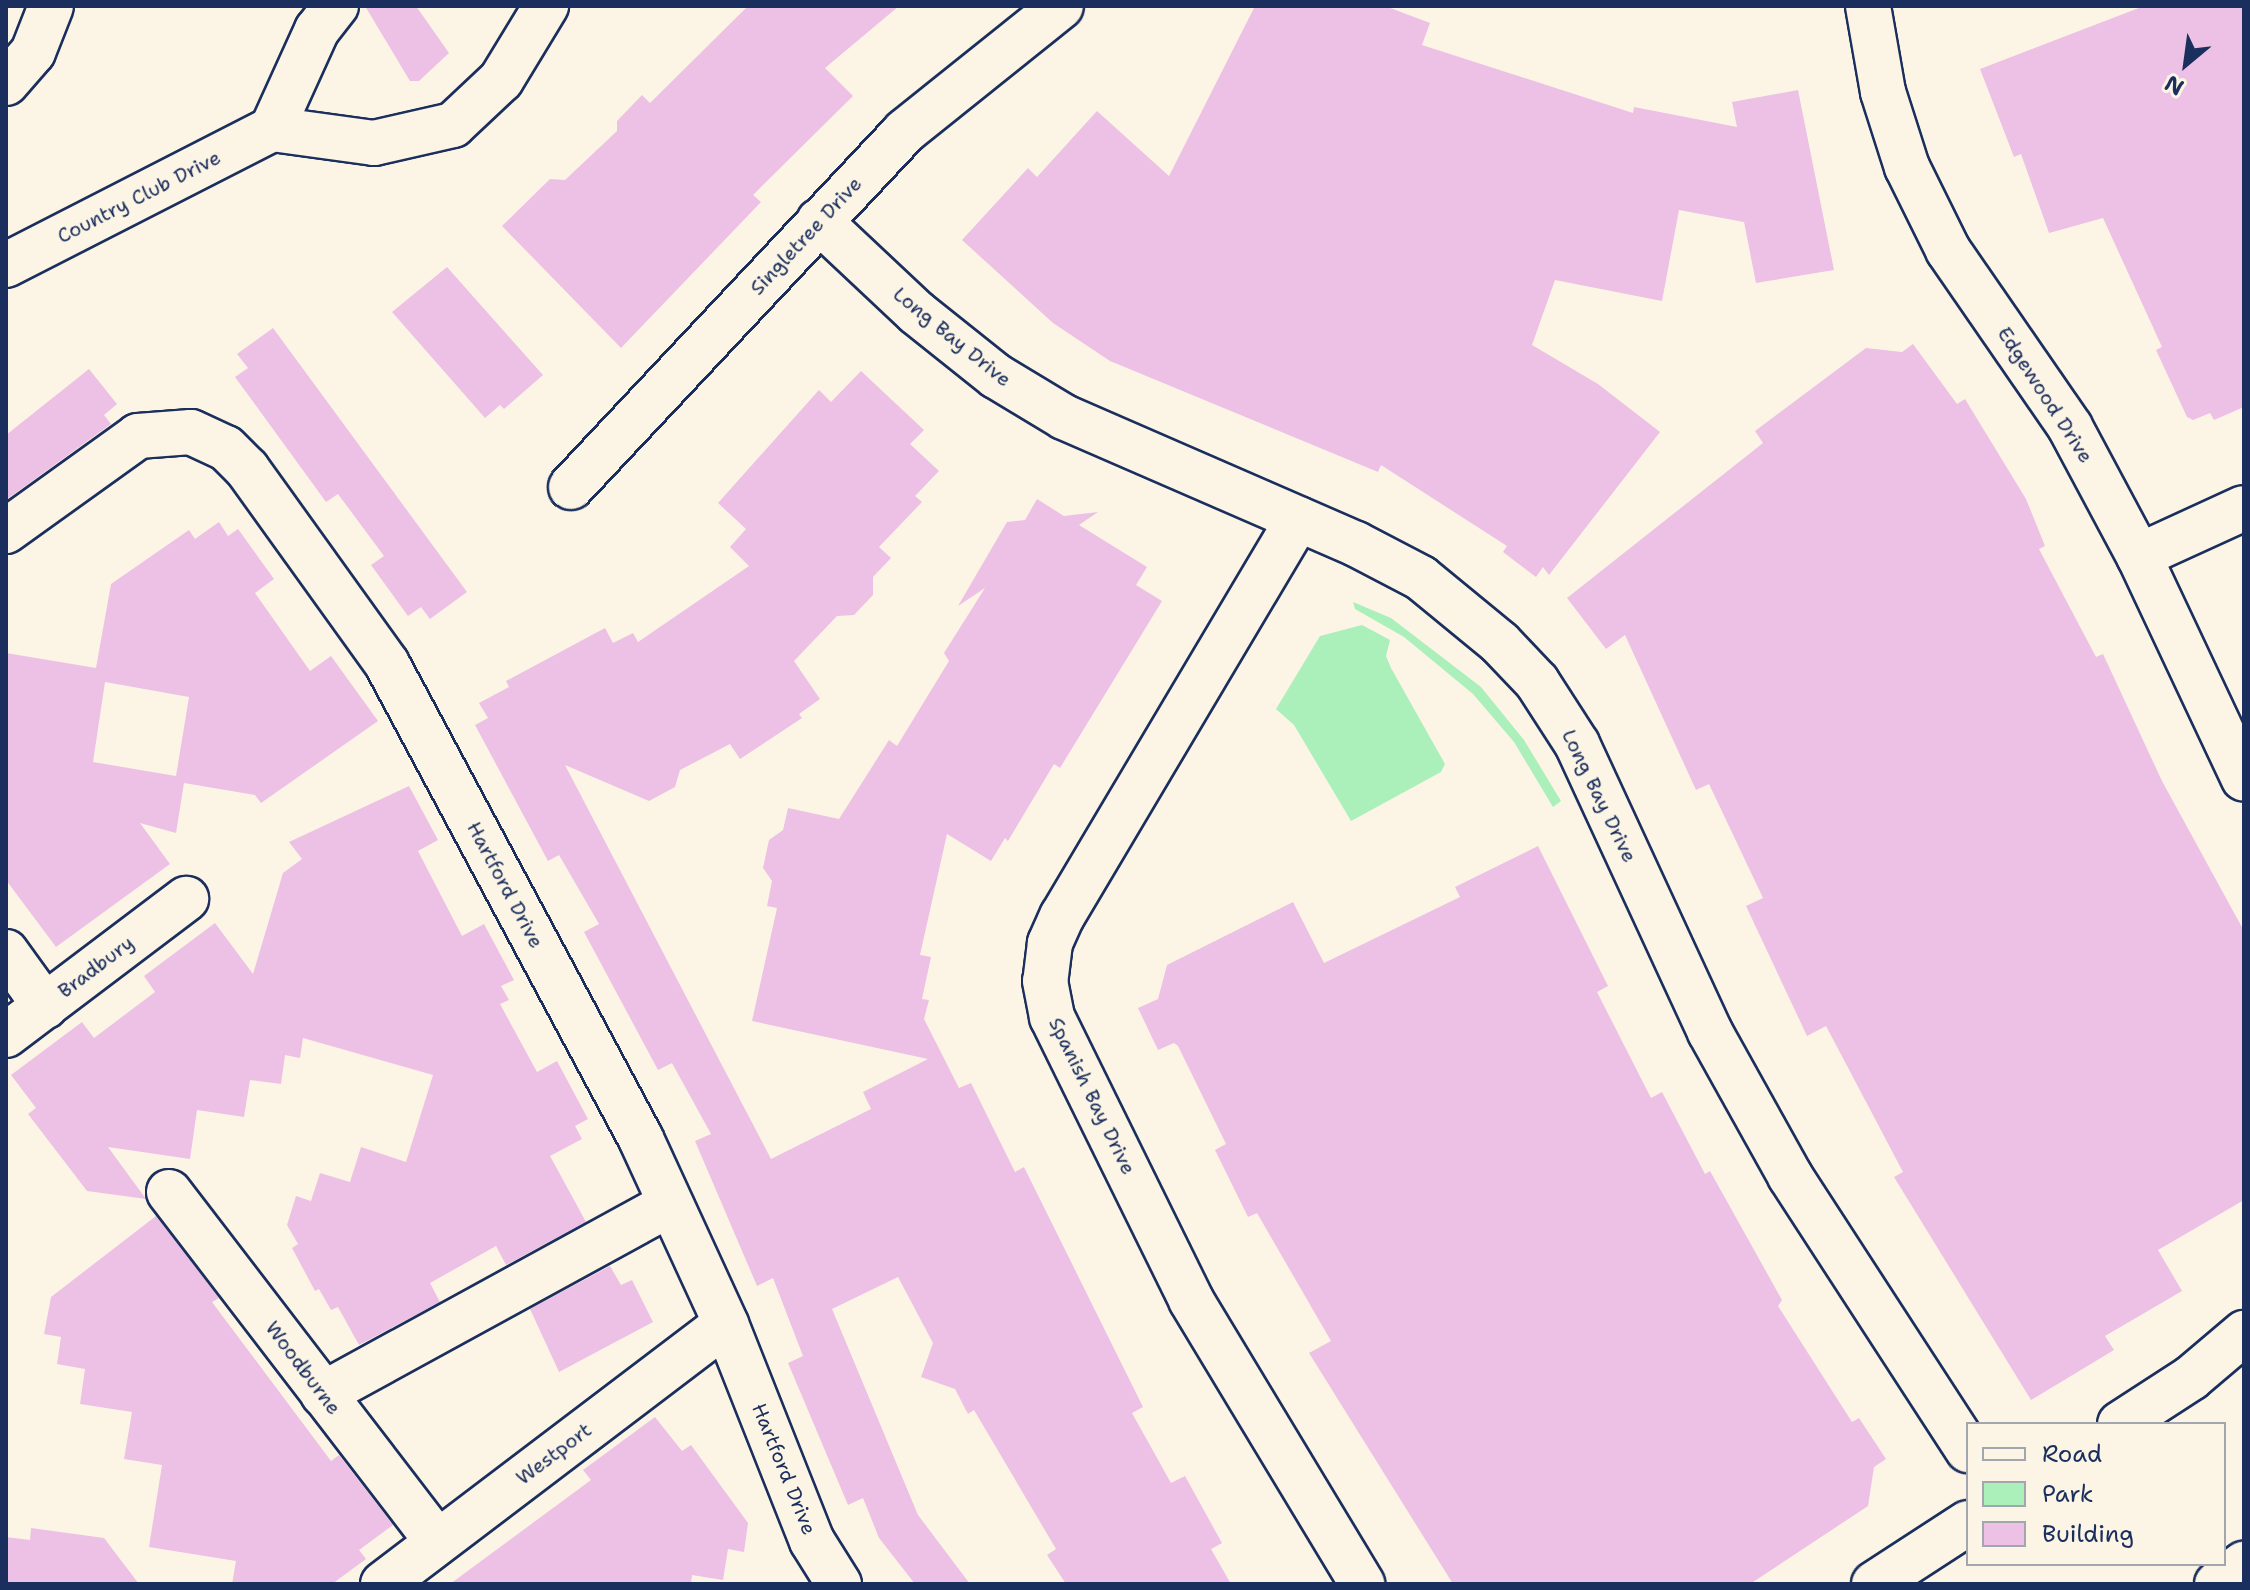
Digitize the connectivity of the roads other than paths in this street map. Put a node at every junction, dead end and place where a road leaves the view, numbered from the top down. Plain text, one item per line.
1 (51, 6) edge
2 (336, 6) edge
3 (1061, 6) edge
4 (1868, 6) edge
5 (537, 10) edge
6 (6, 83) edge
7 (272, 129) junction
8 (819, 221) junction
9 (6, 265) edge
10 (571, 487) dead end
11 (2244, 508) edge
12 (1298, 519) junction
13 (6, 531) edge
14 (2139, 556) junction
15 (2244, 779) edge
16 (186, 899) dead end
17 (6, 952) edge
18 (45, 1006) junction
19 (6, 1035) edge
20 (169, 1192) dead end
21 (670, 1204) junction
22 (726, 1324) junction
23 (2244, 1333) edge
24 (323, 1394) junction
25 (2123, 1422) edge
26 (1966, 1447) edge
27 (1966, 1524) edge
28 (438, 1542) junction
29 (2244, 1564) edge
30 (383, 1584) edge
31 (839, 1584) edge
32 (1362, 1584) edge
33 (1874, 1584) edge
34 (2217, 1584) edge

1 - 6 street
2 - 7 street
3 - 8 street, Singletree Drive
4 - 14 street, Edgewood Drive
5 - 7 street
7 - 9 street, Country Club Drive
8 - 10 street, Singletree Drive
8 - 12 street, Long Bay Drive
11 - 14 street
12 - 26 street, Long Bay Drive
12 - 32 street, Spanish Bay Drive
13 - 21 street, Hartford Drive
14 - 15 street, Edgewood Drive
16 - 18 street, Bradbury
17 - 18 street
18 - 19 street, Bradbury
20 - 24 street, Woodburne
21 - 22 street, Hartford Drive
21 - 24 street
22 - 28 street, Westport
22 - 31 street, Hartford Drive
23 - 25 street
24 - 28 street, Woodburne
27 - 33 street
28 - 30 street, Westport
29 - 34 street

